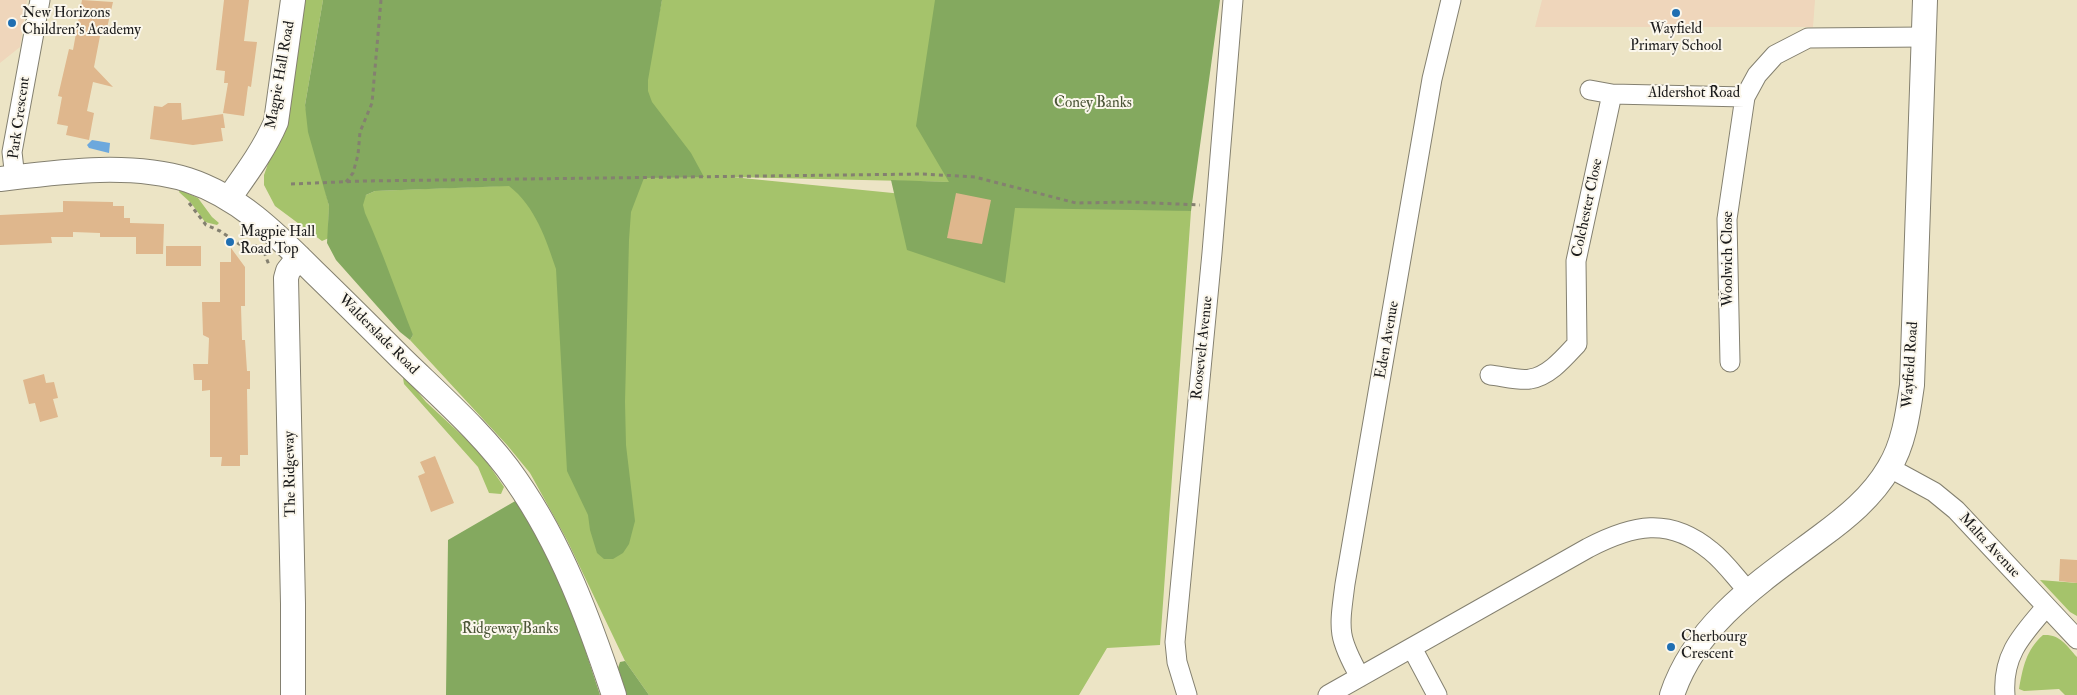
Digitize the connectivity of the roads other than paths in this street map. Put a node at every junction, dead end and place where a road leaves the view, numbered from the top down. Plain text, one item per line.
1 (40, 0) edge
2 (293, 0) edge
3 (1233, 0) edge
4 (1451, 0) edge
5 (1925, 0) edge
6 (1924, 37) junction
7 (1590, 90) dead end
8 (1612, 94) junction
9 (1745, 97) junction
10 (8, 178) edge
11 (229, 198) junction
12 (299, 257) junction
13 (1730, 362) dead end
14 (1490, 375) dead end
15 (1890, 468) junction
16 (1748, 591) junction
17 (2046, 607) junction
18 (2077, 638) edge
19 (1412, 648) junction
20 (1360, 677) junction
21 (293, 695) edge
22 (614, 695) edge
23 (1186, 695) edge
24 (1328, 695) edge
25 (1437, 695) edge
26 (1672, 695) edge
27 (2005, 695) edge

1 - 10 street, Park Crescent
2 - 11 street, Magpie Hall Road
3 - 23 street, Roosevelt Avenue
4 - 20 street, Eden Avenue
5 - 6 street, Wayfield Road
6 - 9 street, Aldershot Road
6 - 15 street, Wayfield Road
7 - 8 street, Aldershot Road
8 - 9 street, Aldershot Road
8 - 14 street, Colchester Close
9 - 13 street, Woolwich Close
10 - 11 street, Walderslade Road
11 - 12 street, Walderslade Road
12 - 21 street, The Ridgeway
12 - 22 street, Walderslade Road
15 - 16 street, Wayfield Road
15 - 17 street, Malta Avenue
16 - 19 street
16 - 26 street, Wayfield Road
17 - 18 street, Malta Avenue
17 - 27 street
19 - 20 street
19 - 25 street
20 - 24 street

